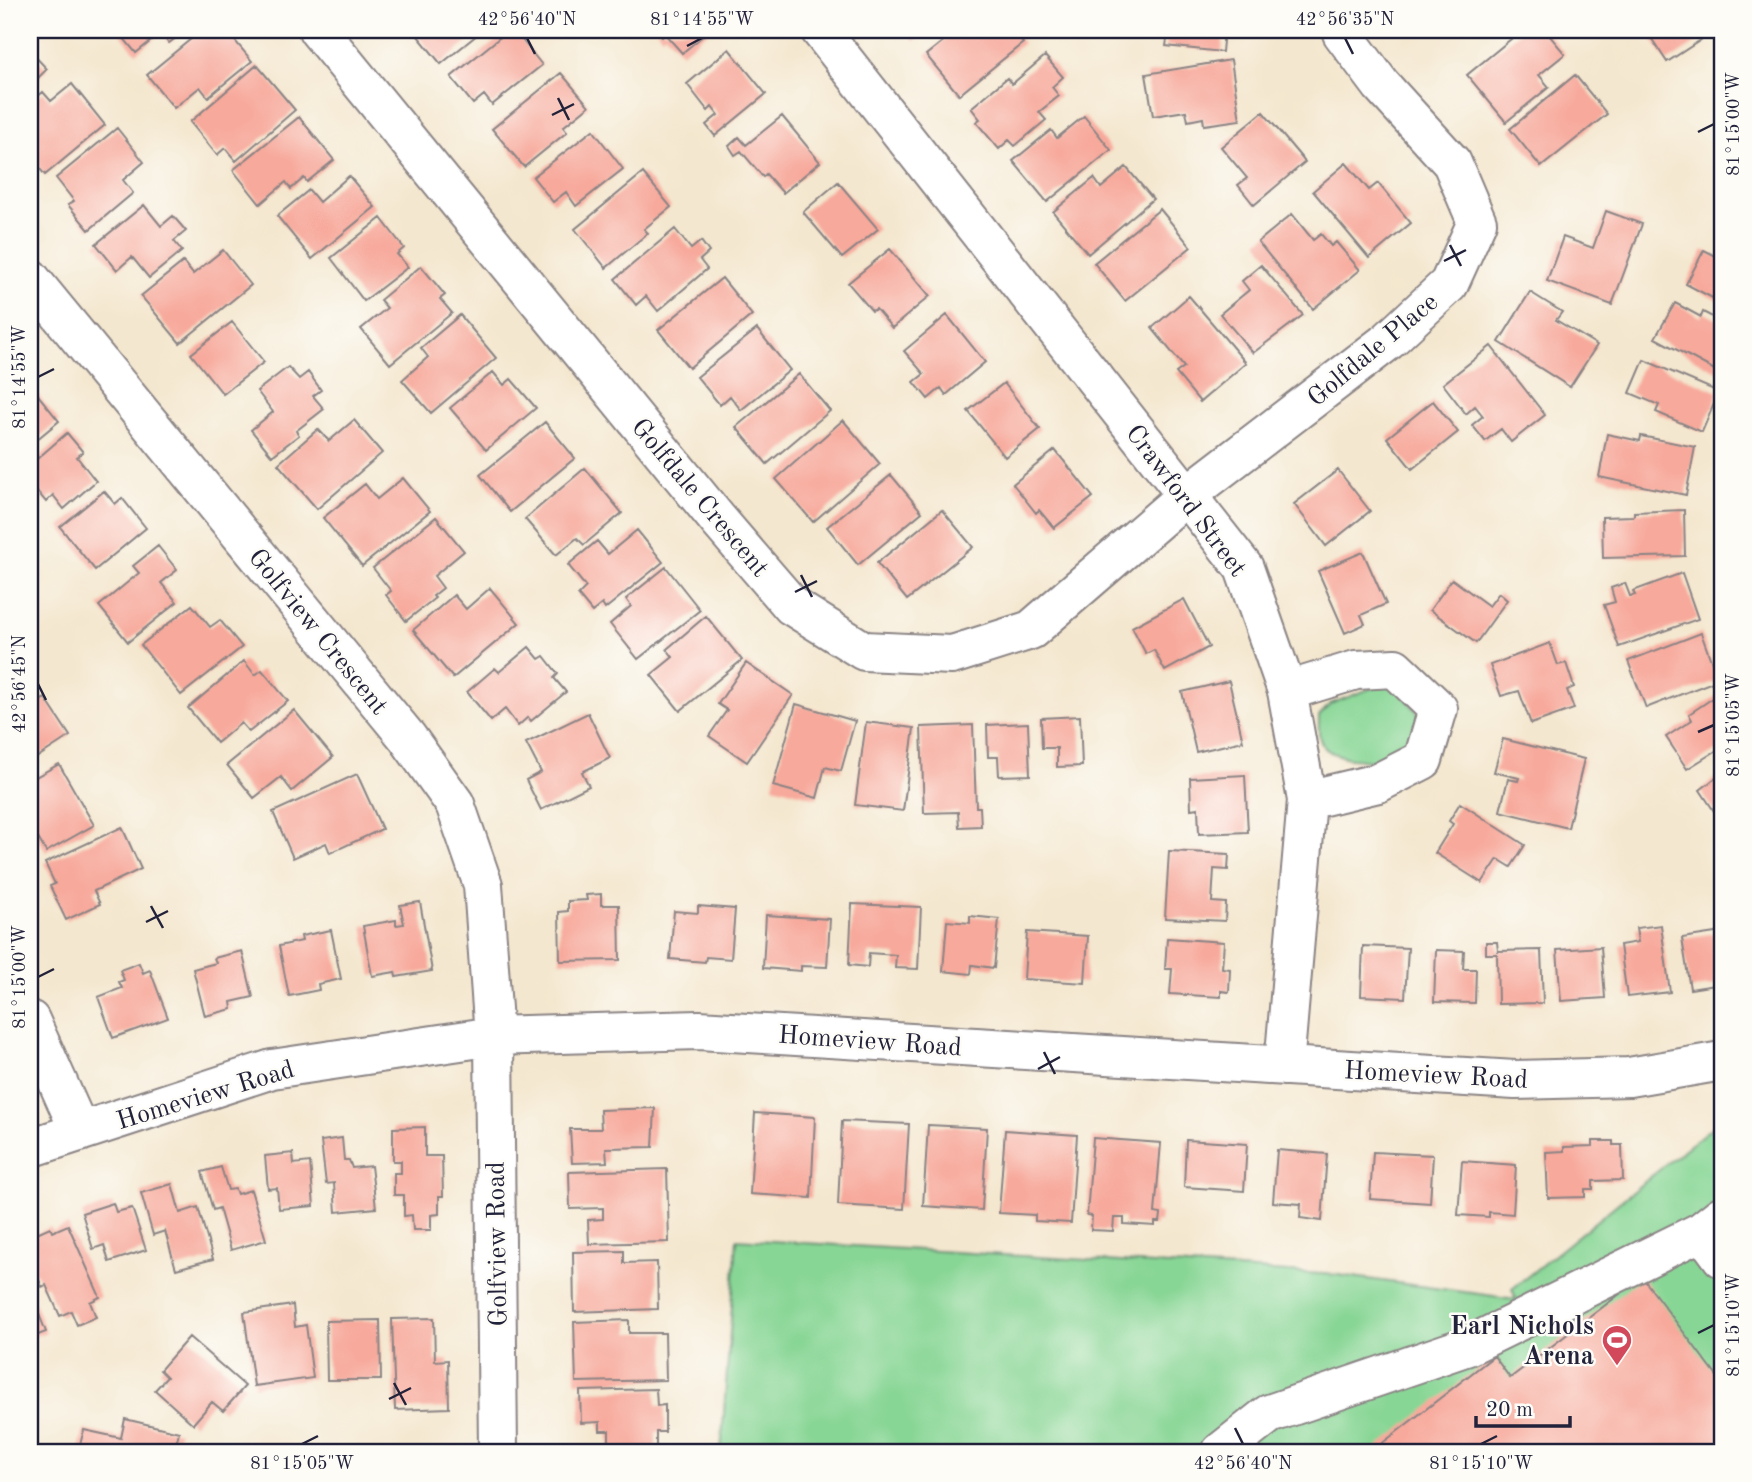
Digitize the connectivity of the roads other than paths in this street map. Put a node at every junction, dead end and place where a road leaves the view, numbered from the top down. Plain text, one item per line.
1 (318, 30) edge
2 (820, 30) edge
3 (1342, 33) dead end
4 (30, 278) edge
5 (1188, 495) junction
6 (1287, 691) junction
7 (1307, 800) junction
8 (30, 1020) edge
9 (494, 1036) junction
10 (1722, 1061) edge
11 (1284, 1066) junction
12 (80, 1132) junction
13 (30, 1148) edge
14 (1715, 1235) edge
15 (498, 1452) edge
16 (1221, 1452) edge

1 - 5 street, Golfdale Crescent
2 - 5 street, Crawford Street
3 - 5 street, Golfdale Place
4 - 9 street, Golfview Crescent
5 - 6 street, Crawford Street
6 - 7 street, Crawford Street
6 - 7 street
7 - 11 street, Crawford Street
8 - 12 street
9 - 11 street, Homeview Road
9 - 12 street, Homeview Road
9 - 15 street, Golfview Road
10 - 11 street, Homeview Road
12 - 13 street, Homeview Road
14 - 16 street

